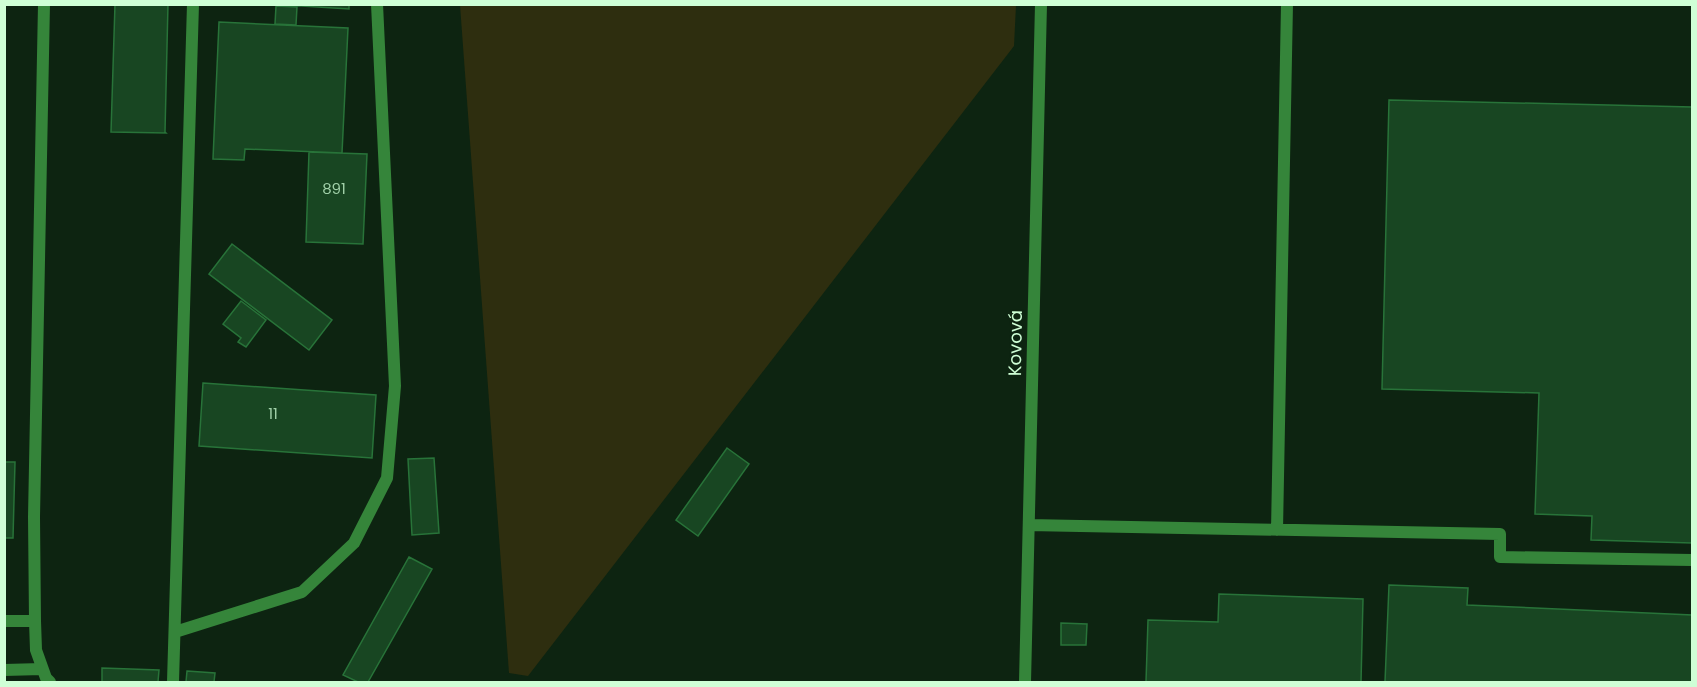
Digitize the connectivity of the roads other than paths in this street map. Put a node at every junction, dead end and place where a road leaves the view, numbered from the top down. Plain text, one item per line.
1 (44, 4) edge
2 (193, 4) edge
3 (377, 4) edge
4 (1041, 4) edge
5 (1287, 4) edge
6 (1029, 525) junction
7 (1277, 530) junction
8 (1692, 560) edge
9 (4, 621) edge
10 (35, 621) junction
11 (175, 632) junction
12 (42, 669) junction
13 (4, 670) edge
14 (50, 682) edge
15 (173, 682) edge
16 (1025, 682) edge

1 - 10 lane
2 - 11 lane
3 - 11 lane
4 - 6 lane, Kovová
5 - 7 lane
6 - 7 lane
6 - 16 lane, Kovová
7 - 8 lane
9 - 10 lane
10 - 12 lane
11 - 15 lane
12 - 13 lane
12 - 14 lane

